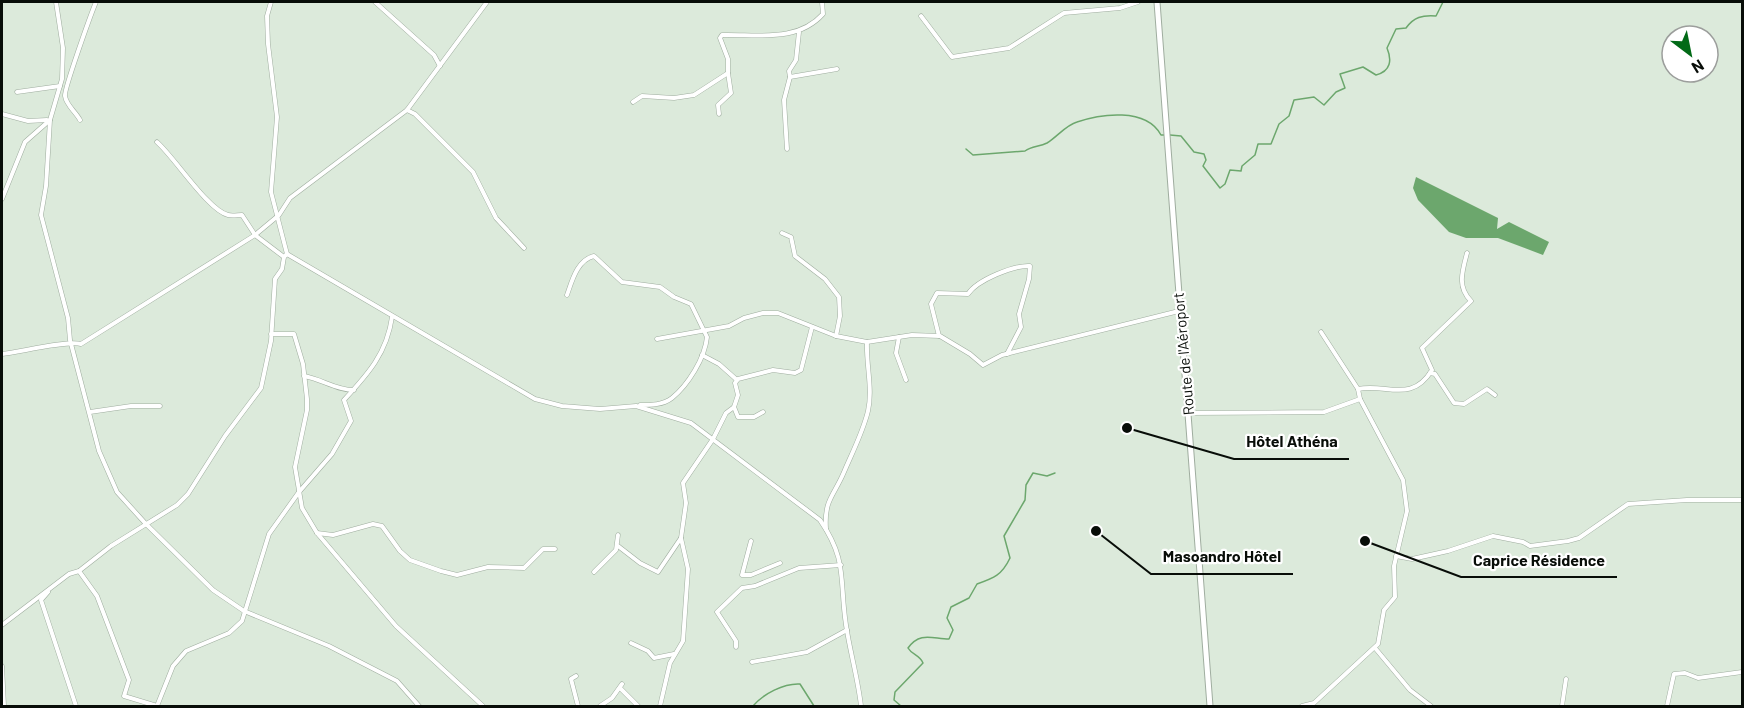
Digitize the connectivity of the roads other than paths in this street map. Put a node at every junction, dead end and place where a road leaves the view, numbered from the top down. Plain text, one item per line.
1 (56, 2) edge
2 (96, 2) edge
3 (271, 2) edge
4 (375, 2) edge
5 (486, 2) edge
6 (822, 2) edge
7 (1138, 2) edge
8 (1157, 2) edge
9 (921, 16) dead end
10 (799, 31) junction
11 (440, 66) junction
12 (837, 69) dead end
13 (728, 73) junction
14 (789, 77) junction
15 (60, 86) junction
16 (17, 92) dead end
17 (633, 102) dead end
18 (407, 110) junction
19 (2, 114) edge
20 (719, 114) dead end
21 (50, 120) junction
22 (80, 120) dead end
23 (156, 142) dead end
24 (787, 148) dead end
25 (2, 198) edge
26 (279, 215) junction
27 (782, 233) dead end
28 (255, 235) junction
29 (524, 248) dead end
30 (1467, 253) dead end
31 (285, 256) junction
32 (567, 295) dead end
33 (1179, 311) junction
34 (392, 317) junction
35 (812, 327) junction
36 (705, 331) junction
37 (1321, 332) dead end
38 (271, 334) junction
39 (836, 336) junction
40 (940, 336) junction
41 (899, 337) junction
42 (657, 339) dead end
43 (70, 340) junction
44 (867, 342) junction
45 (2, 354) edge
46 (702, 355) junction
47 (1004, 355) junction
48 (1430, 374) junction
49 (303, 376) junction
50 (737, 380) junction
51 (906, 380) dead end
52 (1358, 389) junction
53 (354, 390) junction
54 (1495, 395) dead end
55 (1360, 399) junction
56 (636, 405) junction
57 (160, 406) dead end
58 (734, 407) junction
59 (90, 412) junction
60 (763, 412) dead end
61 (1190, 413) junction
62 (712, 439) junction
63 (299, 492) junction
64 (1743, 500) edge
65 (145, 523) junction
66 (826, 529) junction
67 (317, 533) junction
68 (618, 535) dead end
69 (681, 538) junction
70 (751, 541) dead end
71 (618, 546) junction
72 (555, 549) dead end
73 (1396, 556) junction
74 (780, 563) dead end
75 (841, 565) junction
76 (79, 571) junction
77 (594, 572) dead end
78 (751, 575) junction
79 (749, 586) junction
80 (52, 587) junction
81 (244, 611) junction
82 (2, 625) edge
83 (847, 630) junction
84 (631, 643) dead end
85 (736, 647) dead end
86 (1374, 648) junction
87 (675, 654) junction
88 (752, 662) dead end
89 (2, 666) edge
90 (1743, 672) edge
91 (2, 674) edge
92 (576, 676) dead end
93 (1566, 679) dead end
94 (4, 706) edge
95 (76, 706) edge
96 (419, 706) edge
97 (483, 706) edge
98 (578, 706) edge
99 (600, 706) edge
100 (638, 706) edge
101 (660, 706) edge
102 (861, 706) edge
103 (1210, 706) edge
104 (1302, 706) edge
105 (1431, 706) edge
106 (1562, 706) edge
107 (1667, 706) edge

1 - 15 street
2 - 22 street
3 - 26 street
4 - 11 street
5 - 11 street
6 - 10 street
7 - 9 street
8 - 33 main road, Route de l'Aéroport
10 - 13 street
10 - 14 street
11 - 18 street
12 - 14 street
13 - 17 street
13 - 20 street
14 - 24 street
15 - 16 street
15 - 21 street
18 - 26 street
18 - 29 street
19 - 21 street
21 - 25 street
21 - 43 street
23 - 28 street
26 - 28 street
26 - 31 street
27 - 39 street
28 - 31 street
28 - 43 street
30 - 48 street
31 - 34 street
31 - 38 street
32 - 36 street
33 - 47 street
33 - 61 main road, Route de l'Aéroport
34 - 53 street
34 - 56 street
35 - 36 street
35 - 39 street
35 - 50 street
36 - 42 street
36 - 46 street
37 - 52 street
38 - 49 street
38 - 65 street
39 - 44 street
40 - 41 street
40 - 47 street
40 - 47 street
41 - 44 street
41 - 51 street
43 - 45 street
43 - 59 street
44 - 66 street
46 - 50 street
46 - 56 street
48 - 52 street
48 - 54 street
49 - 53 street
49 - 63 street
50 - 58 street
52 - 55 street
53 - 63 street
55 - 61 street
55 - 73 street
56 - 62 street
57 - 59 street
58 - 60 street
58 - 62 street
59 - 65 street
61 - 103 main road, Route de l'Aéroport
62 - 66 street
62 - 69 street
63 - 67 street
63 - 81 street
64 - 73 street
65 - 76 street
65 - 81 street
66 - 75 street
67 - 72 street
67 - 97 street
68 - 71 street
69 - 71 street
69 - 87 street
70 - 78 street
71 - 77 street
73 - 86 street
74 - 78 street
75 - 79 street
75 - 83 street
76 - 80 street
76 - 81 street
78 - 79 street
79 - 85 street
80 - 82 street
80 - 95 street
81 - 96 street
83 - 88 street
83 - 102 street
84 - 87 street
86 - 104 street
86 - 105 street
87 - 101 street
89 - 91 street
90 - 107 street
91 - 94 street
92 - 98 street
93 - 106 street
99 - 100 street

